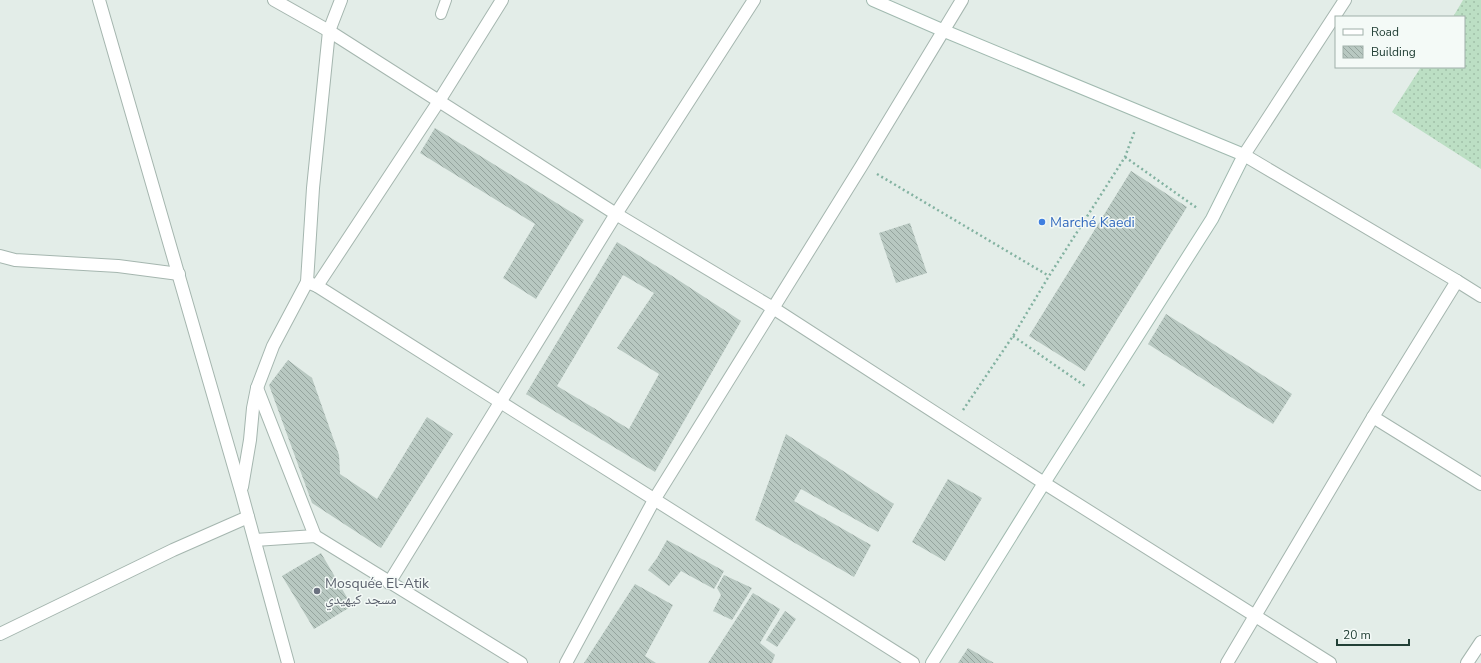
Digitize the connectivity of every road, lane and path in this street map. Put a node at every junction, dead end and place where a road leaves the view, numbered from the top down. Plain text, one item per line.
1 (99, 0) edge
2 (274, 0) edge
3 (341, 0) edge
4 (446, 0) edge
5 (502, 0) edge
6 (754, 0) edge
7 (874, 0) edge
8 (962, 0) edge
9 (1345, 0) edge
10 (441, 14) dead end
11 (942, 30) junction
12 (329, 31) junction
13 (439, 101) junction
14 (1142, 113) junction
15 (1244, 155) junction
16 (1124, 158) junction
17 (862, 165) junction
18 (616, 214) junction
19 (1212, 219) junction
20 (0, 256) edge
21 (179, 274) junction
22 (1049, 276) junction
23 (1457, 281) junction
24 (312, 284) junction
25 (1481, 296) edge
26 (773, 308) junction
27 (1013, 336) junction
28 (257, 388) junction
29 (1100, 396) junction
30 (500, 402) junction
31 (1373, 417) junction
32 (953, 425) junction
33 (1044, 483) junction
34 (1481, 484) edge
35 (241, 491) junction
36 (654, 500) junction
37 (248, 517) junction
38 (315, 536) junction
39 (255, 540) junction
40 (389, 583) junction
41 (1256, 616) junction
42 (0, 634) edge
43 (1481, 642) edge
44 (288, 663) edge
45 (521, 663) edge
46 (566, 663) edge
47 (913, 663) edge
48 (932, 663) edge
49 (1228, 663) edge
50 (1330, 663) edge
51 (1467, 663) edge

1 - 21 street
2 - 12 street
3 - 12 street
4 - 10 lane
5 - 13 street
6 - 18 street
7 - 11 street
8 - 11 street
9 - 15 street
11 - 14 street
11 - 17 street
12 - 13 street
12 - 24 street
13 - 18 street
13 - 24 street
14 - 15 street
14 - 16 path
15 - 19 street
15 - 23 street
16 - 19 path
16 - 22 path
17 - 22 path
17 - 26 street
18 - 26 street
18 - 30 street
19 - 29 street
20 - 21 street
21 - 35 street
22 - 27 path
23 - 25 street
23 - 31 street
24 - 28 street
24 - 30 street
26 - 32 street
26 - 36 street
27 - 29 path
27 - 32 path
28 - 35 street
28 - 38 street
29 - 33 street
30 - 36 street
30 - 40 street
31 - 34 street
31 - 41 street
32 - 33 street
33 - 41 street
33 - 48 street
35 - 37 street
36 - 46 street
36 - 47 street
37 - 39 street
37 - 42 street
38 - 39 street
38 - 40 street
39 - 44 street
40 - 45 street
41 - 49 street
41 - 50 street
43 - 51 street

